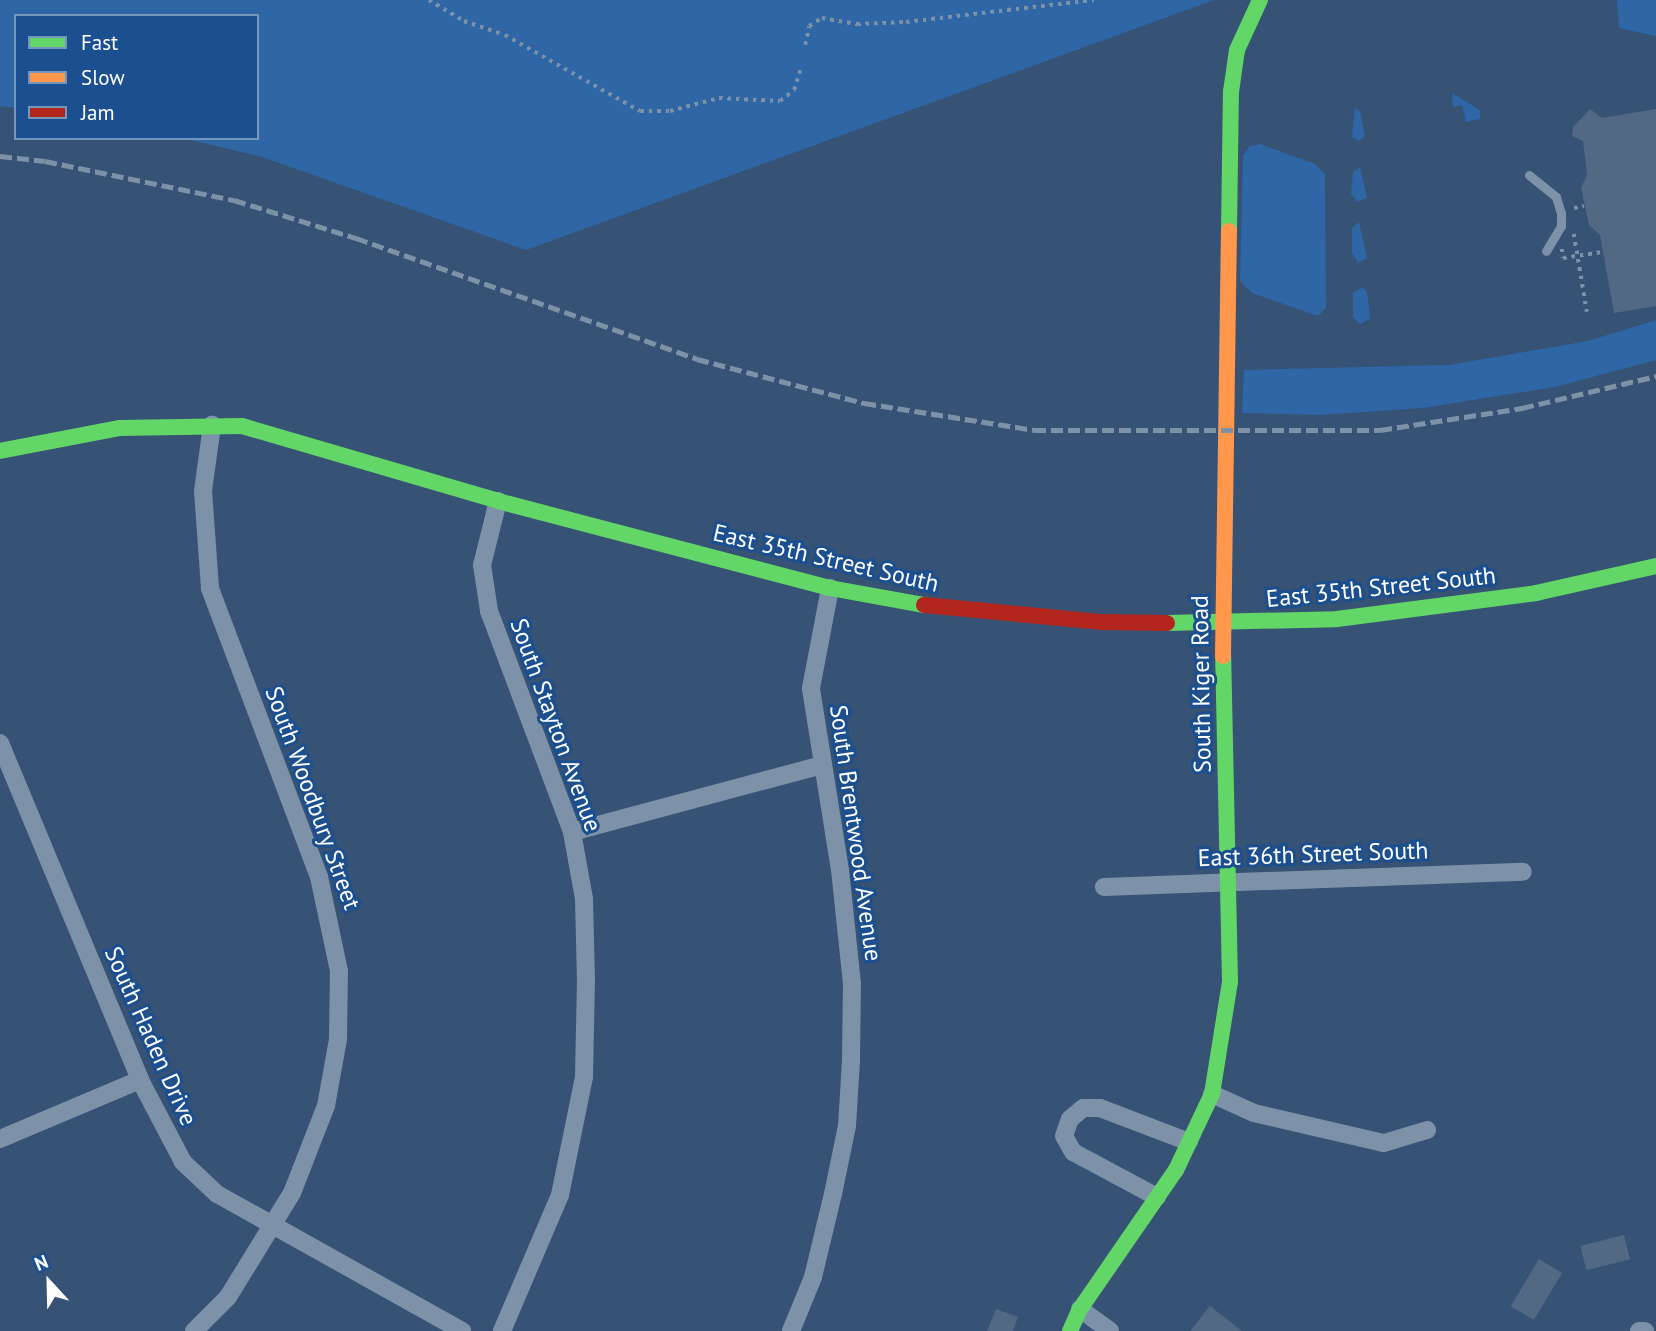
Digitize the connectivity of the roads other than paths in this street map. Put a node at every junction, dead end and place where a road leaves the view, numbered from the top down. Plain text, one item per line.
1 (1260, 0) edge
2 (1529, 175) dead end
3 (1546, 251) dead end
4 (212, 425) junction
5 (0, 451) edge
6 (498, 501) junction
7 (1656, 566) edge
8 (830, 588) junction
9 (1222, 624) junction
10 (0, 743) edge
11 (822, 765) junction
12 (572, 832) junction
13 (1523, 872) dead end
14 (1229, 881) junction
15 (1104, 887) dead end
16 (140, 1080) junction
17 (1212, 1094) junction
18 (1427, 1130) dead end
19 (0, 1139) edge
20 (1189, 1142) junction
21 (1157, 1198) junction
22 (273, 1225) junction
23 (1080, 1309) junction
24 (194, 1331) edge
25 (462, 1331) edge
26 (502, 1331) edge
27 (791, 1331) edge
28 (1070, 1331) edge
29 (1110, 1331) edge

1 - 9 main road, South Kiger Road
2 - 3 lane
4 - 5 main road, East 35th Street South
4 - 6 main road, East 35th Street South
4 - 22 street, South Woodbury Street
6 - 8 main road, East 35th Street South
6 - 12 street, South Stayton Avenue
7 - 9 main road, East 35th Street South
8 - 9 main road, East 35th Street South
8 - 11 street, South Brentwood Avenue
9 - 14 main road, South Kiger Road
10 - 16 street, South Haden Drive
11 - 12 street
11 - 27 street, South Brentwood Avenue
12 - 26 street, South Stayton Avenue
13 - 14 street, East 36th Street South
14 - 15 street, East 36th Street South
14 - 17 main road, South Kiger Road
16 - 19 street
16 - 22 street, South Haden Drive
17 - 18 street
17 - 20 main road, South Kiger Road
20 - 21 main road, South Kiger Road
20 - 21 street
21 - 23 main road, South Kiger Road
22 - 24 street, South Woodbury Street
22 - 25 street, South Haden Drive
23 - 28 main road, South Kiger Road
23 - 29 street

